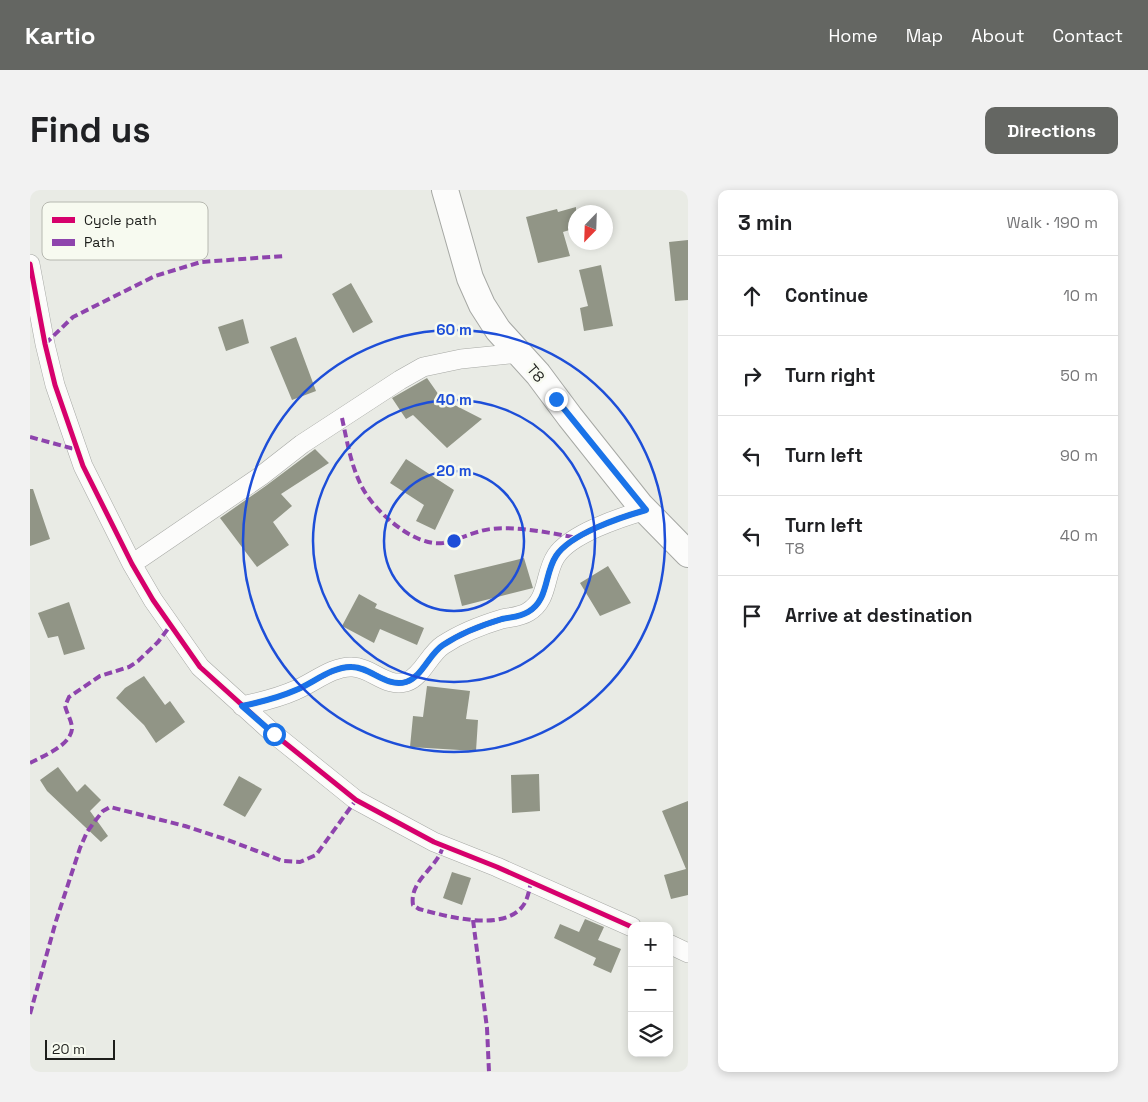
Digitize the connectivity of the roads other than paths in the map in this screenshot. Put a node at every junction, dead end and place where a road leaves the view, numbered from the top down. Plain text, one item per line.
1 (445, 190) edge
2 (30, 264) edge
3 (519, 353) junction
4 (646, 510) junction
5 (688, 554) edge
6 (132, 564) junction
7 (242, 706) junction
8 (628, 925) edge
9 (673, 946) edge
10 (688, 953) edge

1 - 3 street, T8
2 - 6 street
3 - 4 street, T8
3 - 6 street
4 - 5 street, T8
4 - 7 street
6 - 7 street
7 - 8 street
9 - 10 street

